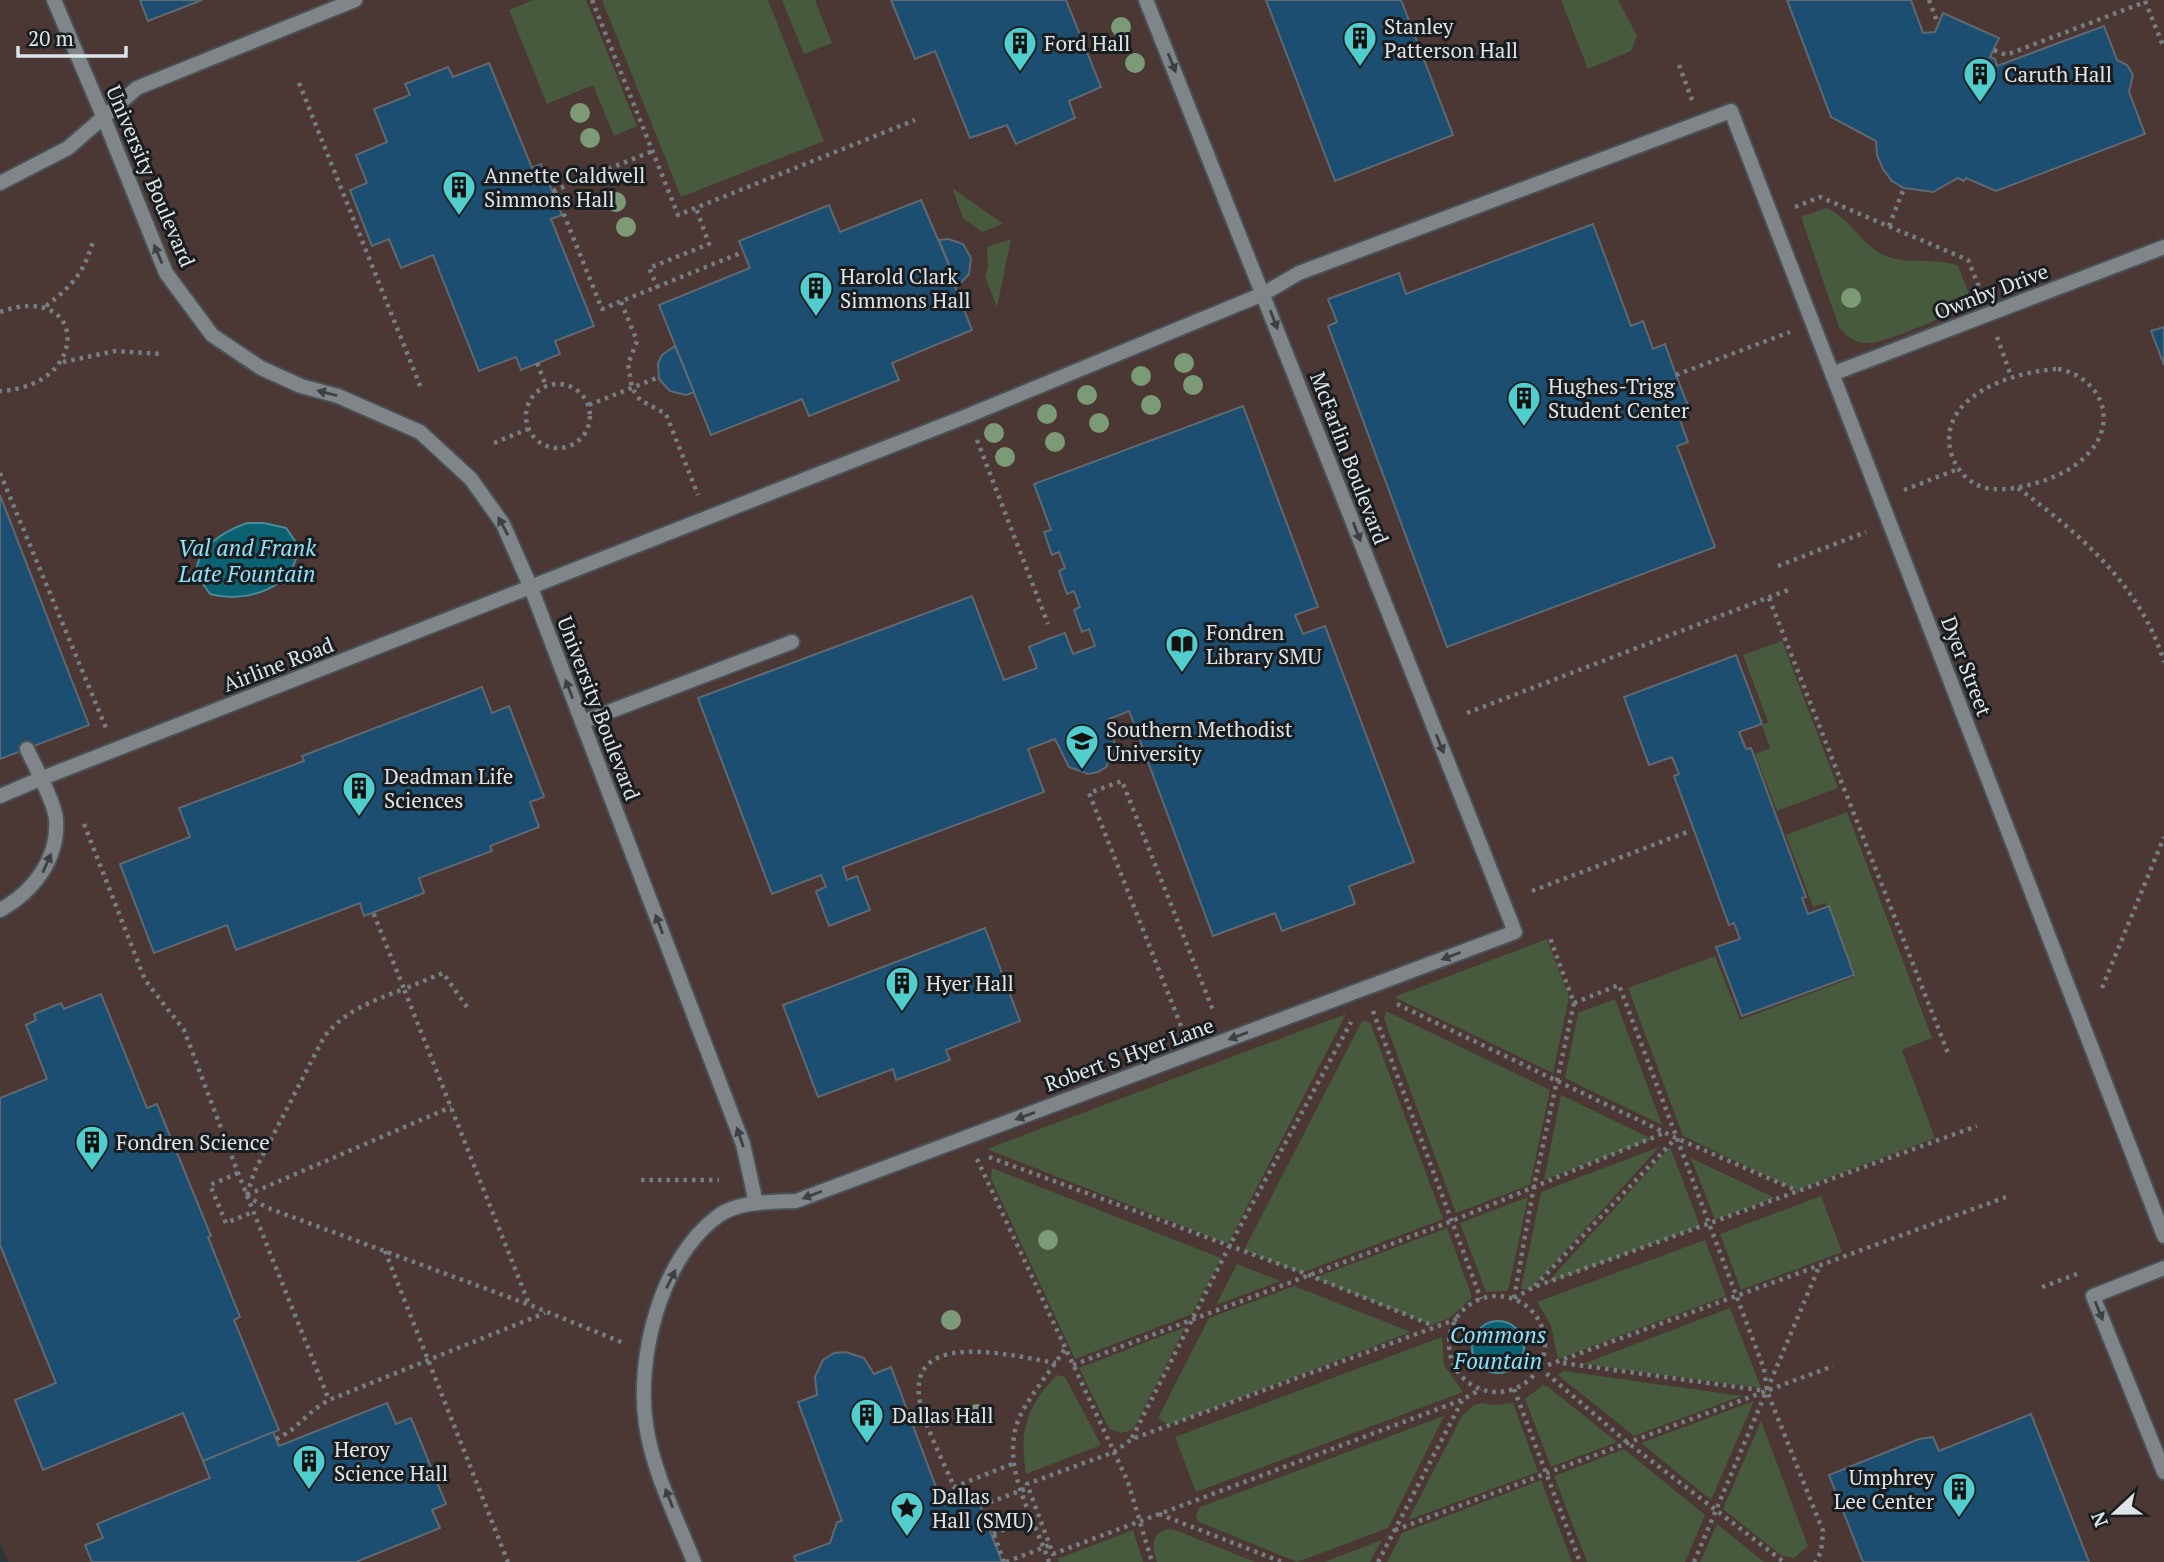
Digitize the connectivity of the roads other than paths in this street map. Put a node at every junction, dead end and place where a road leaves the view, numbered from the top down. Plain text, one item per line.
1 (54, 0) edge
2 (355, 0) edge
3 (1146, 0) edge
4 (1731, 111) joint
5 (103, 116) junction
6 (0, 183) edge
7 (2164, 247) edge
8 (1263, 294) junction
9 (1832, 373) junction
10 (531, 588) junction
11 (792, 642) dead end
12 (582, 722) junction
13 (27, 748) dead end
14 (40, 779) junction
15 (0, 796) edge
16 (0, 910) edge
17 (1515, 932) joint
18 (756, 1203) junction
19 (2164, 1236) edge
20 (2164, 1268) edge
21 (2164, 1472) edge
22 (694, 1562) edge

1 - 5 street, University Boulevard
2 - 5 street
3 -> 8 street, McFarlin Boulevard
4 - 8 street, Airline Road
4 - 9 street, Dyer Street
5 - 6 street
10 -> 5 street, University Boulevard
7 - 9 street, Ownby Drive
8 - 10 street, Airline Road
8 -> 17 street, McFarlin Boulevard
9 - 19 street, Dyer Street
12 -> 10 street, University Boulevard
10 - 14 street, Airline Road
11 - 12 street
18 -> 12 street, University Boulevard
13 - 14 street
14 - 15 street, Airline Road
16 -> 14 street
17 -> 18 street, Robert S Hyer Lane
22 -> 18 street
20 -> 21 street

